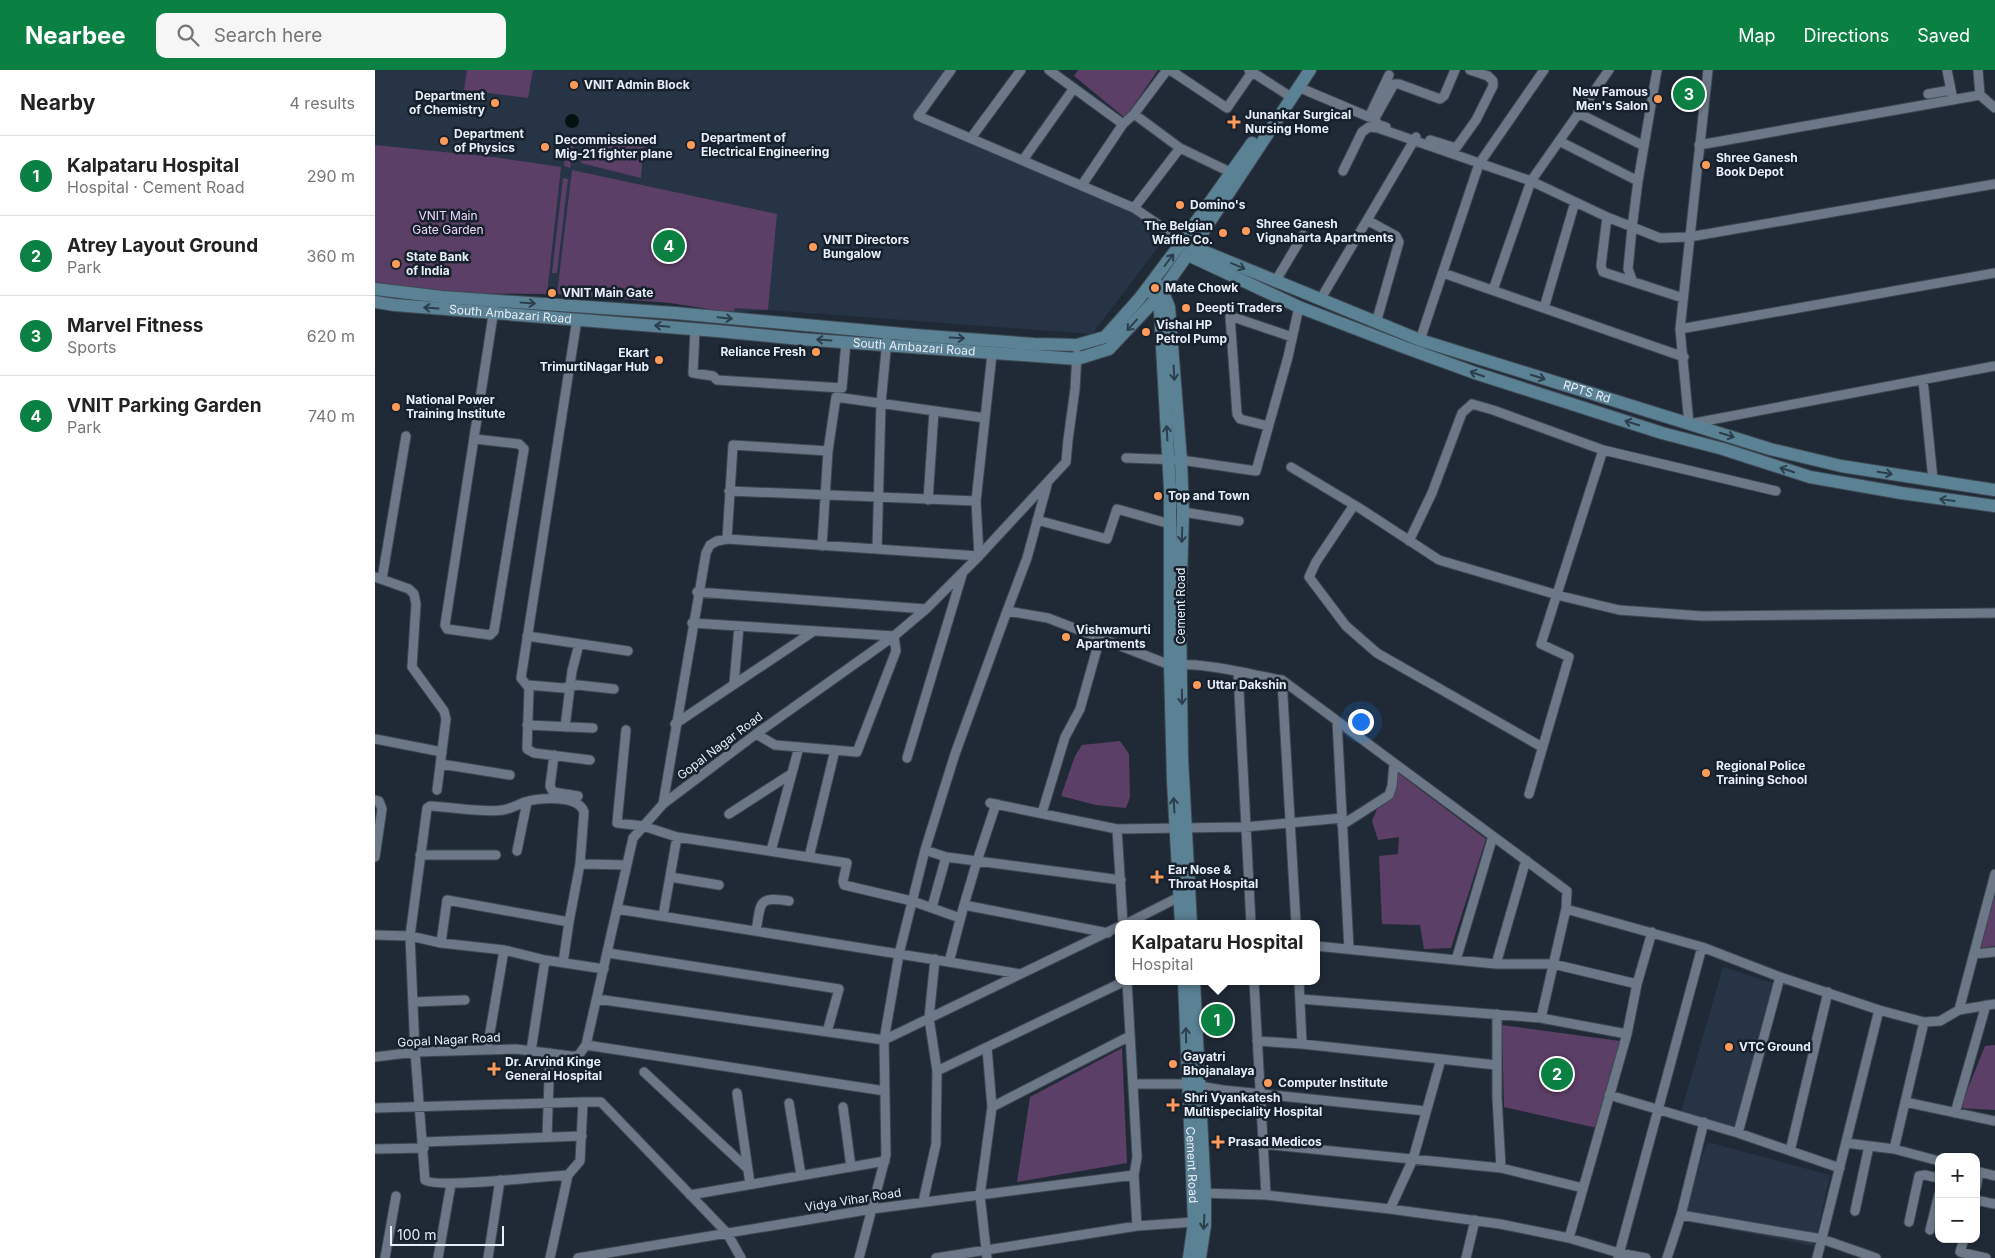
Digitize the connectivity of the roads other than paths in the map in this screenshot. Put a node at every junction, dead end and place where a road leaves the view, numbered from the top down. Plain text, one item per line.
1 (951, 70) edge
2 (1021, 70) edge
3 (1049, 70) edge
4 (1168, 70) edge
5 (1301, 70) edge
6 (1310, 70) edge
7 (1455, 70) edge
8 (1470, 70) edge
9 (1544, 70) edge
10 (1609, 70) edge
11 (1657, 70) edge
12 (1708, 70) edge
13 (1947, 70) edge
14 (1978, 70) edge
15 (1251, 71) edge
16 (1389, 75) dead end
17 (1075, 88) junction
18 (1951, 90) junction
19 (1291, 92) junction
20 (1928, 94) dead end
21 (1980, 95) junction
22 (1953, 100) junction
23 (1995, 108) edge
24 (1578, 113) junction
25 (1134, 114) junction
26 (1123, 124) junction
27 (971, 138) junction
28 (1415, 138) junction
29 (1559, 141) junction
30 (1699, 145) junction
31 (1644, 146) junction
32 (1180, 148) junction
33 (1449, 149) junction
34 (1023, 160) junction
35 (1479, 164) junction
36 (1343, 171) dead end
37 (1230, 172) junction
38 (1531, 181) junction
39 (1638, 181) junction
40 (1995, 184) edge
41 (1082, 185) junction
42 (1575, 202) junction
43 (1134, 208) junction
44 (1607, 217) junction
45 (1367, 220) junction
46 (1632, 228) junction
47 (1303, 235) dead end
48 (1689, 237) junction
49 (1182, 240) junction
50 (1191, 251) junction
51 (1443, 272) junction
52 (1995, 273) edge
53 (1275, 282) junction
54 (1633, 282) junction
55 (1151, 284) junction
56 (375, 289) edge
57 (1493, 290) junction
58 (1159, 294) junction
59 (1683, 298) junction
60 (1320, 300) junction
61 (375, 302) edge
62 (495, 306) junction
63 (1299, 307) junction
64 (1544, 308) junction
65 (577, 319) junction
66 (1376, 322) junction
67 (695, 329) junction
68 (1680, 329) junction
69 (1292, 337) junction
70 (887, 339) junction
71 (1420, 340) junction
72 (846, 342) junction
73 (1077, 345) junction
74 (992, 354) junction
75 (1684, 357) junction
76 (1077, 359) junction
77 (1995, 366) edge
78 (1923, 380) junction
79 (881, 403) junction
80 (934, 411) junction
81 (985, 418) junction
82 (1689, 424) junction
83 (1268, 426) junction
84 (406, 436) dead end
85 (475, 439) junction
86 (1603, 450) junction
87 (828, 451) junction
88 (1126, 458) dead end
89 (1175, 460) junction
90 (1291, 467) dead end
91 (1933, 480) junction
92 (1047, 483) junction
93 (1995, 490) edge
94 (729, 491) junction
95 (1776, 491) dead end
96 (824, 495) junction
97 (879, 498) junction
98 (928, 500) junction
99 (976, 502) junction
100 (1354, 505) junction
101 (1995, 506) edge
102 (1183, 512) junction
103 (1037, 520) junction
104 (1239, 521) dead end
105 (1170, 524) junction
106 (727, 539) junction
107 (1409, 541) junction
108 (822, 546) junction
109 (877, 549) junction
110 (979, 556) junction
111 (963, 572) junction
112 (378, 578) edge
113 (697, 592) junction
114 (1557, 595) junction
115 (926, 609) junction
116 (1007, 611) junction
117 (1995, 613) edge
118 (692, 623) junction
119 (739, 626) junction
120 (814, 631) junction
121 (527, 636) junction
122 (894, 636) junction
123 (1100, 638) junction
124 (579, 644) junction
125 (629, 652) dead end
126 (1176, 665) junction
127 (1238, 672) junction
128 (1282, 680) junction
129 (734, 684) junction
130 (528, 685) junction
131 (571, 686) junction
132 (614, 689) dead end
133 (1337, 721) junction
134 (675, 724) junction
135 (527, 725) junction
136 (565, 727) junction
137 (593, 728) dead end
138 (626, 730) dead end
139 (755, 734) junction
140 (375, 738) edge
141 (799, 747) junction
142 (1543, 748) junction
143 (835, 750) junction
144 (443, 752) junction
145 (554, 755) junction
146 (907, 758) dead end
147 (590, 760) dead end
148 (1394, 763) junction
149 (441, 764) junction
150 (791, 774) junction
151 (510, 775) dead end
152 (437, 790) dead end
153 (1529, 794) dead end
154 (578, 796) dead end
155 (375, 800) edge
156 (527, 802) junction
157 (663, 804) junction
158 (1042, 813) junction
159 (729, 814) dead end
160 (1342, 821) junction
161 (1290, 822) junction
162 (643, 826) junction
163 (1245, 827) junction
164 (1181, 828) junction
165 (1117, 829) junction
166 (1493, 836) junction
167 (677, 837) junction
168 (925, 850) junction
169 (517, 851) dead end
170 (771, 851) junction
171 (420, 855) junction
172 (496, 855) dead end
173 (375, 857) edge
174 (809, 857) junction
175 (946, 857) junction
176 (1526, 860) junction
177 (977, 862) junction
178 (579, 864) junction
179 (627, 865) junction
180 (1995, 874) edge
181 (670, 877) junction
182 (1121, 880) junction
183 (719, 885) dead end
184 (1179, 897) junction
185 (789, 901) dead end
186 (912, 901) junction
187 (964, 904) junction
188 (932, 907) junction
189 (617, 909) junction
190 (1566, 909) junction
191 (663, 916) junction
192 (960, 918) junction
193 (1125, 920) edge
194 (1133, 920) edge
195 (1181, 920) edge
196 (1191, 920) edge
197 (1251, 920) edge
198 (1295, 920) edge
199 (569, 922) junction
200 (1115, 930) edge
201 (756, 931) junction
202 (1652, 932) junction
203 (1108, 933) junction
204 (375, 935) edge
205 (410, 936) junction
206 (441, 942) junction
207 (1320, 946) edge
208 (1702, 947) junction
209 (1349, 949) junction
210 (504, 950) junction
211 (1995, 952) edge
212 (608, 953) junction
213 (899, 954) junction
214 (1974, 954) junction
215 (935, 959) junction
216 (545, 960) junction
217 (1456, 960) junction
218 (949, 962) junction
219 (563, 963) junction
220 (1496, 964) junction
221 (1553, 964) junction
222 (604, 969) junction
223 (1021, 974) junction
224 (1780, 977) junction
225 (1637, 984) junction
226 (1118, 985) edge
227 (1126, 985) edge
228 (1184, 985) edge
229 (1194, 985) edge
230 (1254, 985) edge
231 (1299, 985) edge
232 (1827, 992) junction
233 (597, 999) junction
234 (1300, 999) junction
235 (465, 1000) dead end
236 (413, 1002) junction
237 (1990, 1004) edge
238 (1879, 1010) junction
239 (1959, 1010) junction
240 (1497, 1014) junction
241 (929, 1018) junction
242 (1541, 1018) junction
243 (1924, 1022) junction
244 (827, 1032) junction
245 (1627, 1034) junction
246 (1130, 1036) junction
247 (884, 1040) junction
248 (1257, 1041) junction
249 (1302, 1044) junction
250 (586, 1045) junction
251 (987, 1048) junction
252 (487, 1050) junction
253 (531, 1051) junction
254 (415, 1052) junction
255 (550, 1053) junction
256 (375, 1057) edge
257 (1441, 1059) junction
258 (1496, 1066) junction
259 (937, 1071) junction
260 (644, 1072) dead end
261 (1133, 1084) junction
262 (1194, 1085) junction
263 (885, 1091) junction
264 (737, 1093) dead end
265 (1259, 1093) junction
266 (1609, 1095) junction
267 (583, 1102) junction
268 (1905, 1102) junction
269 (548, 1103) junction
270 (789, 1103) dead end
271 (420, 1106) junction
272 (992, 1106) junction
273 (843, 1107) dead end
274 (375, 1108) edge
275 (1657, 1108) junction
276 (1426, 1111) junction
277 (1955, 1113) junction
278 (1995, 1121) edge
279 (1704, 1122) junction
280 (1738, 1133) junction
281 (582, 1136) junction
282 (547, 1137) junction
283 (1846, 1143) junction
284 (1262, 1144) junction
285 (423, 1145) junction
286 (1869, 1146) junction
287 (375, 1149) edge
288 (1894, 1150) junction
289 (1790, 1151) junction
290 (1413, 1160) junction
291 (1935, 1160) edge
292 (885, 1161) junction
293 (851, 1167) junction
294 (1501, 1168) junction
295 (1840, 1168) junction
296 (748, 1169) junction
297 (1980, 1172) edge
298 (568, 1175) junction
299 (1134, 1175) junction
300 (801, 1176) junction
301 (1935, 1176) edge
302 (1995, 1176) edge
303 (499, 1180) junction
304 (451, 1184) junction
305 (750, 1184) junction
306 (1583, 1188) junction
307 (1199, 1193) junction
308 (690, 1195) junction
309 (980, 1195) junction
310 (395, 1196) dead end
311 (1266, 1196) junction
312 (1938, 1198) edge
313 (1980, 1201) edge
314 (923, 1202) junction
315 (1995, 1204) edge
316 (872, 1209) junction
317 (1390, 1209) junction
318 (1855, 1211) dead end
319 (1681, 1216) junction
320 (1475, 1220) junction
321 (1194, 1222) junction
322 (1909, 1222) dead end
323 (1137, 1226) junction
324 (1931, 1230) dead end
325 (727, 1233) junction
326 (1569, 1238) junction
327 (1822, 1238) junction
328 (1963, 1243) edge
329 (986, 1254) edge
330 (1618, 1256) edge
331 (385, 1258) edge
332 (438, 1258) edge
333 (488, 1258) edge
334 (550, 1258) edge
335 (578, 1258) edge
336 (741, 1258) edge
337 (859, 1258) edge
338 (936, 1258) edge
339 (1189, 1258) edge
340 (1200, 1258) edge
341 (1466, 1258) edge
342 (1646, 1258) edge
343 (1667, 1258) edge
344 (1817, 1258) edge
345 (1876, 1258) edge
346 (1986, 1258) edge

1 - 27 street
2 - 27 street
3 - 17 street
4 - 15 street
4 - 25 street
5 - 19 main road, South Ambazari Road
6 - 19 main road, South Ambazari Road
7 - 28 street
8 - 33 street
9 - 35 street
10 - 24 street
11 - 31 street
12 - 30 street
13 - 18 street
14 - 21 street
15 - 19 street
16 - 19 street
17 - 26 street
17 - 34 street
18 - 20 street
18 - 22 street
19 - 37 main road, South Ambazari Road
19 - 50 main road, South Ambazari Road
21 - 22 street
21 - 23 street
22 - 30 street
24 - 29 street
24 - 31 street
25 - 26 street
25 - 32 street
26 - 41 street
27 - 34 street
28 - 33 street
28 - 36 street
28 - 45 street
28 - 60 street
29 - 38 street
29 - 39 street
30 - 48 street
31 - 39 street
32 - 37 street
32 - 43 street
33 - 35 street
34 - 41 street
35 - 38 street
35 - 51 street
37 - 49 main road, South Ambazari Road
38 - 42 street
38 - 57 street
39 - 46 street
40 - 48 street
41 - 43 street
42 - 44 street
42 - 64 street
43 - 49 street
44 - 46 street
44 - 54 street
45 - 60 street
45 - 66 street
46 - 48 street
46 - 54 street
47 - 53 street
48 - 59 street
49 - 50 street
55 -> 49 main road, South Ambazari Road
50 -> 53 main road, RPTS Rd
50 - 58 main road, South Ambazari Road
50 - 63 main road
51 - 57 street
51 - 71 street
52 - 68 street
53 - 60 main road, RPTS Rd
54 - 59 street
55 - 58 main road
55 - 73 main road, South Ambazari Road
56 - 62 main road
57 - 64 street
58 -> 76 main road, South Ambazari Road
58 - 89 main road, Cement Road
59 - 68 street
60 - 66 main road, RPTS Rd
62 -> 61 main road, South Ambazari Road
62 - 65 main road, South Ambazari Road
62 -> 70 main road
62 - 85 street
63 - 69 street
101 -> 63 main road
64 - 75 street
67 -> 65 main road, South Ambazari Road
65 - 121 street
66 - 71 main road, RPTS Rd
72 -> 67 main road, South Ambazari Road
67 - 72 street
68 - 75 street
69 - 83 street
69 - 83 street
70 - 72 main road, South Ambazari Road
70 -> 73 main road, South Ambazari Road
70 - 74 main road, South Ambazari Road
70 - 79 street
71 -> 82 main road, RPTS Rd
73 - 76 street, Gopal Nagar Road
74 - 76 main road, South Ambazari Road
74 - 81 street
75 - 82 street
76 - 92 street, Gopal Nagar Road
77 - 78 street
78 - 82 street
78 - 91 street
79 - 80 street
79 - 87 street
79 - 97 street
80 - 81 street
80 - 98 street
81 - 99 street
82 -> 91 main road, RPTS Rd
83 - 89 street
84 - 112 street
85 - 85 street
86 - 95 street
86 - 107 street
86 - 114 street
87 - 94 street
87 - 96 street
88 - 89 street
89 - 102 main road, Cement Road
89 - 105 main road, Cement Road
90 - 100 street
91 - 93 main road, RPTS Rd
92 - 103 street
92 - 110 street, Gopal Nagar Road
94 - 96 street
94 - 106 street
96 - 97 street
96 - 108 street
97 - 98 street
97 - 109 street
98 - 99 street
99 - 110 street
100 - 107 street
100 - 142 street
102 - 104 street
102 -> 126 main road, Cement Road
103 - 105 street
103 - 116 street
105 - 126 main road, Cement Road
106 - 108 street
106 - 113 street
107 - 114 street
108 - 109 street
109 - 110 street
110 - 111 street, Gopal Nagar Road
111 - 115 street, Gopal Nagar Road
111 - 146 street
112 - 144 street
113 - 115 street
113 - 118 street
114 - 117 street
114 - 142 street
115 - 122 street, Gopal Nagar Road
116 - 123 street
116 - 168 street
118 - 119 street
118 - 134 street
119 - 120 street
119 - 129 street
120 - 122 street
120 - 129 street
121 - 124 street
121 - 130 street
122 - 139 street, Gopal Nagar Road
122 - 143 street
123 - 126 street
123 - 158 street
124 - 125 street
124 - 131 street
126 - 127 street
126 - 164 main road, Cement Road
127 - 128 street
127 - 163 street
128 - 133 street
128 - 161 street
129 - 134 street
130 - 131 street
130 - 135 street
131 - 132 street
131 - 136 street
133 - 148 street
133 - 160 street
134 - 157 street
135 - 136 street
135 - 145 street
136 - 137 street
138 - 162 street
139 - 141 street
139 - 157 street, Gopal Nagar Road
140 - 144 street
141 - 143 street
141 - 150 street
142 - 153 street
143 - 174 street
144 - 149 street
145 - 147 street
145 - 154 street
148 - 160 street
148 - 166 street
149 - 151 street
149 - 152 street
150 - 159 street
150 - 170 street
155 - 173 street
156 - 169 street
156 - 171 street
156 - 178 street
157 - 162 street, Gopal Nagar Road
158 - 165 street
158 - 177 street
160 - 161 street
160 - 209 street
161 - 163 street
161 - 198 street
162 - 167 street
162 - 179 street, Gopal Nagar Road
163 - 164 street
163 - 197 street
164 - 165 street
164 - 184 main road, Cement Road
164 - 196 main road, Cement Road
165 - 182 street
166 - 176 street
166 - 217 street
167 - 170 street
167 - 181 street
168 - 175 street
168 - 186 street
170 - 174 street
171 - 172 street
171 - 205 street
174 - 186 street
175 - 177 street
175 - 188 street
176 - 190 street
176 - 220 street
177 - 182 street
177 - 187 street
178 - 179 street
178 - 199 street
179 - 189 street, Gopal Nagar Road
180 - 214 street
181 - 183 street
181 - 191 street
182 - 193 street
184 - 194 street
184 - 195 main road, Cement Road
185 - 201 street
186 - 188 street
186 - 213 street
187 - 192 street
187 - 203 street
188 - 192 street
189 - 191 street
189 - 212 street, Gopal Nagar Road
190 - 202 street
190 - 221 street
191 - 201 street
192 - 218 street
199 - 206 street
199 - 219 street
200 - 203 street
201 - 213 street
202 - 208 street
202 - 225 street
203 - 223 street
204 - 205 street
205 - 206 street
205 - 236 street
206 - 210 street
207 - 209 street
208 - 224 street
208 - 275 street
209 - 217 street
210 - 216 street
210 - 252 street
211 - 214 street
212 - 222 street, Gopal Nagar Road
212 - 244 street
213 - 215 street
213 - 247 street
214 - 239 street
215 - 218 street
215 - 241 street
216 - 219 street
216 - 253 street
217 - 220 street
218 - 223 street
219 - 222 street
220 - 221 street
221 - 225 street
221 - 242 street
222 - 233 street, Gopal Nagar Road
223 - 241 street
224 - 232 street
224 - 280 street
225 - 245 street
226 - 251 street
227 - 246 street
262 -> 228 main road, Cement Road
229 - 262 main road, Cement Road
230 - 248 street
231 - 234 street
232 - 238 street
232 - 289 street
233 - 244 street
233 - 250 street, Gopal Nagar Road
234 - 240 street
234 - 249 street
235 - 236 street
236 - 254 street
237 - 239 street
237 - 277 street
238 - 243 street
238 - 283 street
239 - 243 street
240 - 242 street
240 - 258 street
241 - 247 street
241 - 259 street
242 - 245 street
243 - 268 street
244 - 247 street
245 - 266 street
246 - 261 street
246 - 272 street
247 - 263 street
248 - 249 street
248 - 265 street
249 - 257 street
250 - 255 street, Gopal Nagar Road
250 - 263 street
251 - 259 street
251 - 272 street
252 - 253 street, Gopal Nagar Road
252 - 254 street, Gopal Nagar Road
253 - 255 street, Gopal Nagar Road
254 - 256 street, Gopal Nagar Road
254 - 271 street
255 - 269 street
257 - 258 street
257 - 276 street
258 - 294 street
259 - 314 street
260 - 296 street
261 - 262 street
261 - 299 street
262 - 265 street
262 - 307 main road, Cement Road
263 - 292 street
264 - 296 street
265 - 276 street
265 - 284 street
266 - 275 street
266 - 306 street
267 - 269 street
267 - 281 street
267 - 308 street
268 - 277 street
268 - 288 street
269 - 271 street
269 - 282 street
270 - 300 street
271 - 274 street
271 - 285 street
272 - 309 street
273 - 293 street
275 - 279 street
275 - 330 street
276 - 290 street
277 - 278 street
279 - 280 street
279 - 319 street
280 - 289 street
281 - 282 street
281 - 298 street
282 - 285 street
283 - 286 street
283 - 295 street
284 - 290 street
284 - 311 street
285 - 287 street
285 - 304 street
286 - 288 street
286 - 318 street
288 - 291 street
289 - 295 street
290 - 294 street
290 - 317 street
292 - 293 street
292 - 316 street
293 - 300 street
294 - 306 street
295 - 327 street
296 - 305 street
297 - 302 street
298 - 303 street
298 - 334 street
299 - 309 street, Vidya Vihar Road
299 - 323 street
300 - 305 street
301 - 322 street
303 - 304 street
303 - 333 street
304 - 332 street
305 - 308 street
306 - 326 street
307 - 311 street
307 - 321 main road, Cement Road
307 -> 340 main road, Cement Road
308 - 325 street
309 - 314 street, Vidya Vihar Road
309 - 329 street
310 - 331 street
311 - 317 street
312 - 324 street
313 - 315 street
314 - 316 street, Vidya Vihar Road
316 - 325 street, Vidya Vihar Road
316 - 337 street
317 - 320 street
319 - 327 street
319 - 343 street
320 - 326 street
320 - 341 street
321 - 323 street
321 - 339 main road, Cement Road
323 - 329 street
325 - 335 street, Vidya Vihar Road
325 - 336 street
326 - 330 street
327 - 344 street
327 - 345 street
328 - 346 street
329 - 338 street
330 - 342 street

